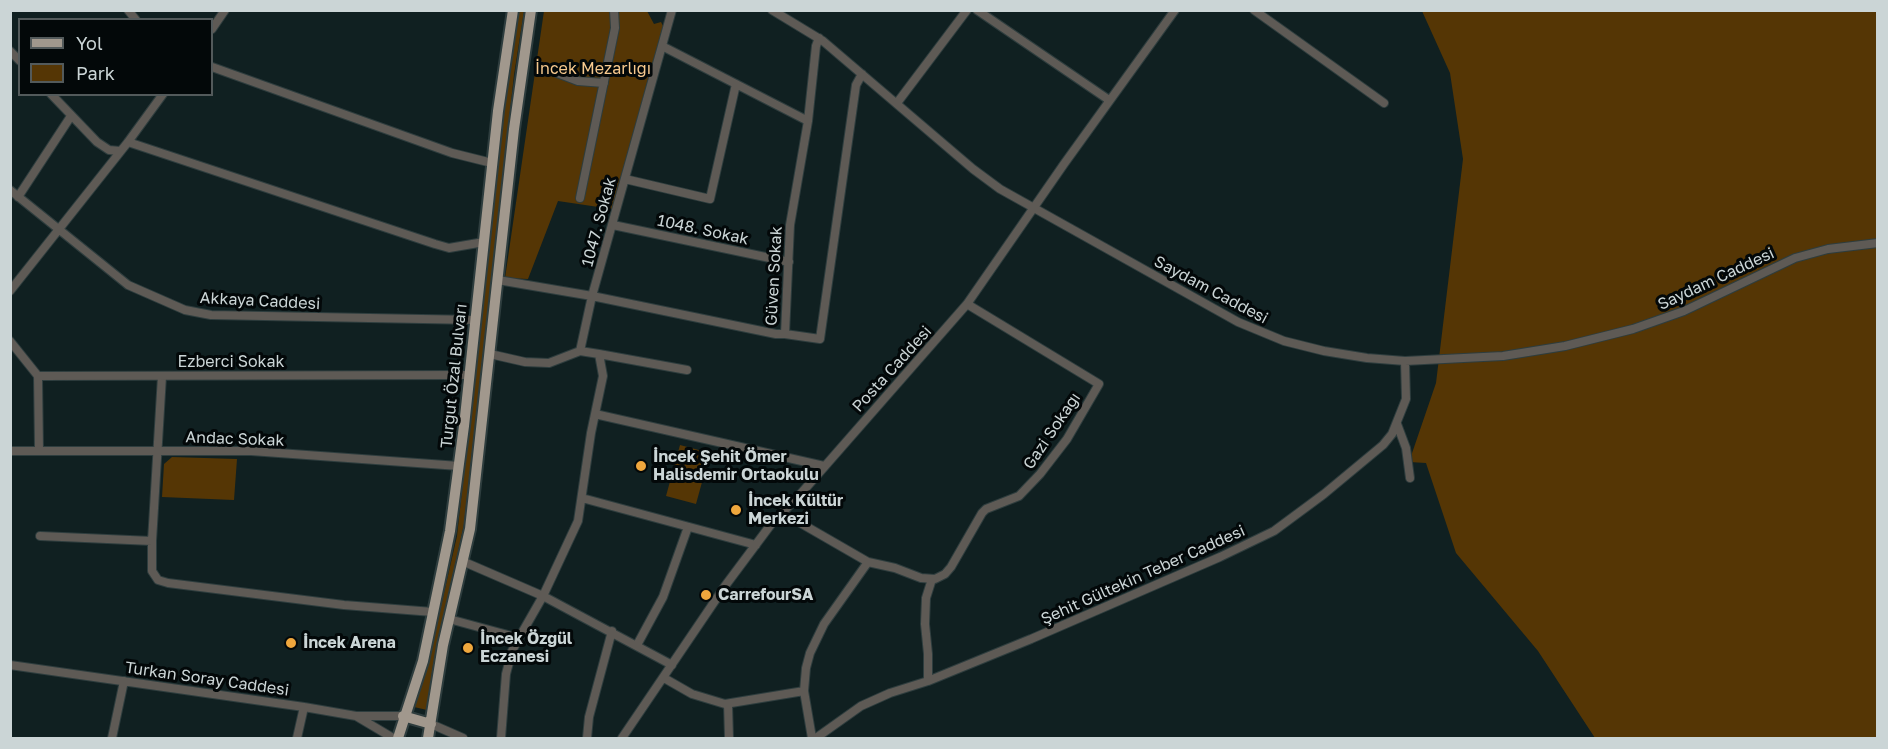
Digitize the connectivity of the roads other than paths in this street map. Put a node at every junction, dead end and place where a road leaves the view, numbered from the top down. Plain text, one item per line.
1 (225, 10) edge
2 (513, 10) edge
3 (531, 10) edge
4 (672, 10) edge
5 (967, 10) edge
6 (977, 10) edge
7 (1175, 10) edge
8 (1254, 10) edge
9 (614, 11) edge
10 (777, 12) edge
11 (213, 28) edge
12 (819, 38) junction
13 (662, 46) junction
14 (539, 66) dead end
15 (213, 67) edge
16 (862, 74) junction
17 (604, 83) junction
18 (736, 84) junction
19 (53, 96) edge
20 (162, 96) edge
21 (1109, 100) junction
22 (897, 103) junction
23 (1384, 104) dead end
24 (71, 116) junction
25 (808, 121) junction
26 (128, 142) junction
27 (120, 151) junction
28 (492, 163) junction
29 (625, 179) junction
30 (10, 190) edge
31 (18, 197) junction
32 (580, 198) dead end
33 (1035, 208) junction
34 (613, 225) junction
35 (57, 230) junction
36 (483, 242) junction
37 (1878, 243) edge
38 (789, 262) junction
39 (498, 280) junction
40 (10, 291) edge
41 (592, 296) junction
42 (967, 304) junction
43 (475, 320) junction
44 (785, 334) junction
45 (10, 341) edge
46 (580, 351) junction
47 (490, 354) junction
48 (599, 354) junction
49 (1405, 361) junction
50 (687, 370) dead end
51 (469, 375) junction
52 (38, 376) junction
53 (162, 376) junction
54 (595, 414) junction
55 (1397, 424) junction
56 (159, 450) junction
57 (10, 451) edge
58 (39, 451) junction
59 (459, 466) junction
60 (824, 466) junction
61 (1410, 478) dead end
62 (582, 498) junction
63 (783, 513) junction
64 (688, 527) junction
65 (40, 536) dead end
66 (152, 541) junction
67 (756, 545) junction
68 (462, 561) junction
69 (868, 562) junction
70 (932, 579) junction
71 (543, 596) junction
72 (433, 612) junction
73 (449, 619) junction
74 (612, 631) junction
75 (519, 638) junction
76 (638, 645) junction
77 (672, 664) junction
78 (10, 665) edge
79 (664, 678) junction
80 (124, 681) junction
81 (928, 681) junction
82 (804, 692) junction
83 (728, 704) junction
84 (304, 706) junction
85 (356, 716) junction
86 (403, 716) junction
87 (431, 724) junction
88 (112, 738) edge
89 (297, 738) edge
90 (395, 738) edge
91 (428, 738) edge
92 (463, 738) edge
93 (501, 738) edge
94 (587, 738) edge
95 (622, 738) edge
96 (729, 738) edge
97 (818, 738) edge

1 - 11 street
2 - 28 main road, Turgut Özal Bulvarı
3 - 39 main road, Turgut Özal Bulvarı
4 - 13 street, 1047. Sokak
5 - 22 street
6 - 21 street
7 - 21 street, Posta Caddesi
8 - 23 street
9 - 17 street
10 - 12 street, Saydam Caddesi
12 - 16 street, Saydam Caddesi
12 - 25 street, Güven Sokak
13 - 18 street
13 - 29 street, 1047. Sokak
14 - 17 street
15 - 28 street
16 - 22 street, Saydam Caddesi
16 - 44 street
17 - 32 street
18 - 25 street
18 - 29 street
19 - 24 street
20 - 26 street
21 - 33 street, Posta Caddesi
22 - 33 street, Saydam Caddesi
24 - 27 street
24 - 31 street
25 - 38 street, Güven Sokak
26 - 27 street
26 - 36 street
27 - 35 street
28 - 36 main road, Turgut Özal Bulvarı
29 - 34 street, 1047. Sokak
30 - 31 street, Akkaya Caddesi
31 - 35 street, Akkaya Caddesi
33 - 42 street, Posta Caddesi
33 - 49 street, Saydam Caddesi
34 - 38 street, 1048. Sokak
34 - 41 street, 1047. Sokak
35 - 40 street
35 - 43 street, Akkaya Caddesi
36 - 43 main road, Turgut Özal Bulvarı
37 - 49 street, Saydam Caddesi
38 - 44 street, Güven Sokak
39 - 41 street, Güven Sokak
39 - 47 main road, Turgut Özal Bulvarı
41 - 44 street, Güven Sokak
41 - 46 street, 1047. Sokak
42 - 60 street, Posta Caddesi
42 - 70 street, Gazi Sokağı
43 - 51 main road, Turgut Özal Bulvarı
45 - 52 street
46 - 47 street
46 - 48 street
47 - 68 main road, Turgut Özal Bulvarı
48 - 50 street
48 - 54 street
49 - 55 street, Şehit Gültekin Teber Caddesi
51 - 53 street, Ezberci Sokak
51 - 59 main road, Turgut Özal Bulvarı
52 - 53 street, Ezberci Sokak
52 - 58 street
53 - 56 street
54 - 60 street
54 - 62 street
55 - 61 street
55 - 81 street, Şehit Gültekin Teber Caddesi
56 - 58 street, Andac Sokak
56 - 59 street, Andac Sokak
56 - 66 street
57 - 58 street, Andac Sokak
59 - 72 main road, Turgut Özal Bulvarı
60 - 63 street, Posta Caddesi
62 - 64 street
62 - 71 street
63 - 67 street, Posta Caddesi
63 - 69 street
64 - 67 street
64 - 76 street
65 - 66 street
66 - 72 street
67 - 77 street, Posta Caddesi
68 - 71 street
68 - 73 main road, Turgut Özal Bulvarı
69 - 70 street
69 - 82 street
70 - 81 street
71 - 74 street
71 - 75 street
72 - 86 main road, Turgut Özal Bulvarı
73 - 75 street
73 - 87 main road, Turgut Özal Bulvarı
74 - 76 street
74 - 94 street
75 - 93 street
76 - 77 street
77 - 79 street, Posta Caddesi
78 - 80 street, Turkan Soray Caddesi
79 - 83 street
79 - 95 street, Posta Caddesi
80 - 84 street, Turkan Soray Caddesi
80 - 88 street
81 - 97 street, Şehit Gültekin Teber Caddesi
82 - 83 street
82 - 97 street
83 - 96 street
84 - 85 street, Turkan Soray Caddesi
84 - 89 street
85 - 86 street
85 - 90 street, Turkan Soray Caddesi
86 - 87 main road
86 - 90 main road, Turgut Özal Bulvarı
87 - 91 main road, Turgut Özal Bulvarı
87 - 92 street

